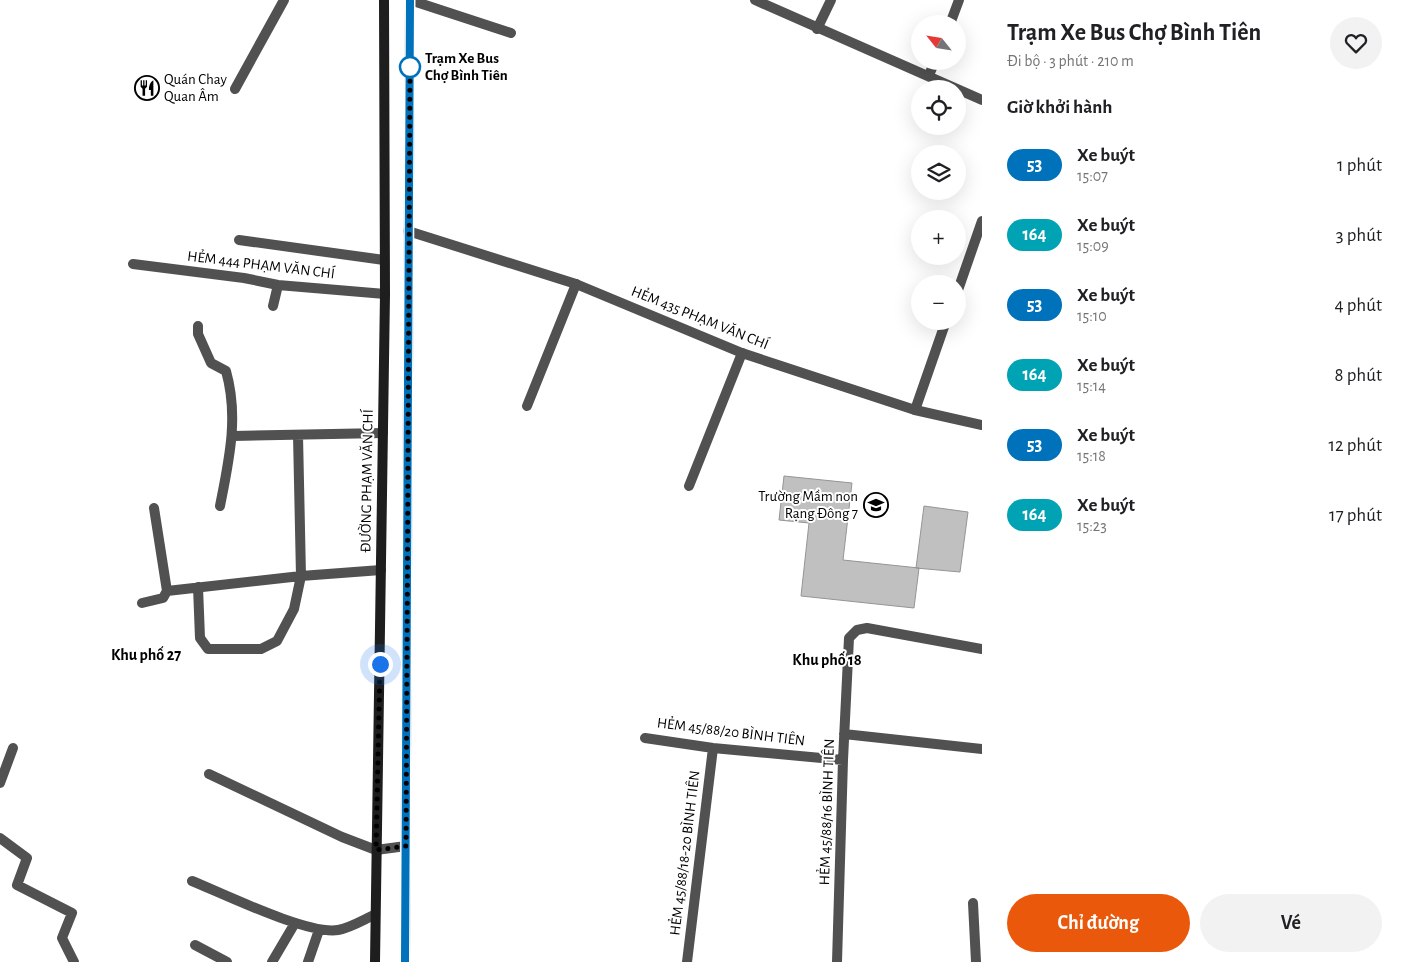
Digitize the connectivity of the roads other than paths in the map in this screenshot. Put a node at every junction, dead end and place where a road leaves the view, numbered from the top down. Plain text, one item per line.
1 (284, 0) edge
2 (384, 0) edge
3 (410, 0) edge
4 (755, 0) edge
5 (831, 0) edge
6 (960, 0) edge
7 (954, 15) edge
8 (817, 28) junction
9 (510, 33) dead end
10 (931, 70) edge
11 (929, 75) junction
12 (235, 89) dead end
13 (982, 100) edge
14 (982, 222) edge
15 (408, 231) junction
16 (239, 240) dead end
17 (384, 260) junction
18 (133, 264) dead end
19 (963, 275) edge
20 (576, 284) junction
21 (278, 285) junction
22 (385, 294) junction
23 (273, 306) dead end
24 (198, 326) dead end
25 (943, 330) edge
26 (742, 353) junction
27 (527, 406) dead end
28 (915, 410) junction
29 (982, 425) edge
30 (383, 433) junction
31 (298, 435) junction
32 (233, 436) junction
33 (689, 486) dead end
34 (220, 506) dead end
35 (154, 508) dead end
36 (381, 570) junction
37 (301, 576) junction
38 (198, 587) junction
39 (167, 591) junction
40 (142, 603) dead end
41 (982, 649) edge
42 (844, 734) junction
43 (645, 738) dead end
44 (13, 748) dead end
45 (713, 748) junction
46 (982, 749) edge
47 (843, 760) junction
48 (209, 774) dead end
49 (0, 783) edge
50 (0, 838) edge
51 (406, 846) junction
52 (376, 850) junction
53 (192, 881) dead end
54 (973, 903) dead end
55 (374, 915) junction
56 (295, 923) junction
57 (319, 930) junction
58 (195, 945) dead end
59 (74, 962) edge
60 (227, 962) edge
61 (272, 962) edge
62 (308, 962) edge
63 (375, 962) edge
64 (405, 962) edge
65 (687, 962) edge
66 (837, 962) edge
67 (976, 962) edge

1 - 12 street
2 - 17 main road, ĐƯỜNG PHẠM VĂN CHÍ
3 - 9 street
3 - 15 main road
4 - 8 street
5 - 8 street
6 - 7 street
8 - 11 street
10 - 11 street
11 - 13 street
14 - 19 street
15 - 20 street, HẺM 435 PHẠM VĂN CHÍ
15 - 51 main road
16 - 17 street
17 - 22 main road, ĐƯỜNG PHẠM VĂN CHÍ
18 - 21 street, HẺM 444 PHẠM VĂN CHÍ
20 - 26 street, HẺM 435 PHẠM VĂN CHÍ
20 - 27 street
21 - 22 street, HẺM 444 PHẠM VĂN CHÍ
21 - 23 street
22 - 30 main road, ĐƯỜNG PHẠM VĂN CHÍ
24 - 32 street
25 - 28 street
26 - 28 street, HẺM 435 PHẠM VĂN CHÍ
26 - 33 street
28 - 29 street, HẺM 435 PHẠM VĂN CHÍ
30 - 31 street
30 - 36 main road, ĐƯỜNG PHẠM VĂN CHÍ
31 - 32 street
31 - 37 street
32 - 34 street
35 - 39 street
36 - 37 street
36 - 52 main road, ĐƯỜNG PHẠM VĂN CHÍ
37 - 38 street
37 - 38 street
38 - 39 street
39 - 40 street
41 - 42 street, HẺM 45/88/16 BÌNH TIÊN
42 - 46 street
42 - 47 street, HẺM 45/88/16 BÌNH TIÊN
43 - 45 street, HẺM 45/88/20 BÌNH TIÊN
44 - 49 street
45 - 47 street, HẺM 45/88/20 BÌNH TIÊN
45 - 65 street, HẺM 45/88/18-20 BÌNH TIÊN
47 - 66 street, HẺM 45/88/16 BÌNH TIÊN
48 - 52 street
50 - 59 street
51 - 52 street
51 - 64 main road
52 - 55 main road, ĐƯỜNG PHẠM VĂN CHÍ
53 - 56 street
54 - 67 street
55 - 57 street
55 - 63 main road, ĐƯỜNG PHẠM VĂN CHÍ
56 - 57 street
56 - 61 street
57 - 62 street
58 - 60 street

